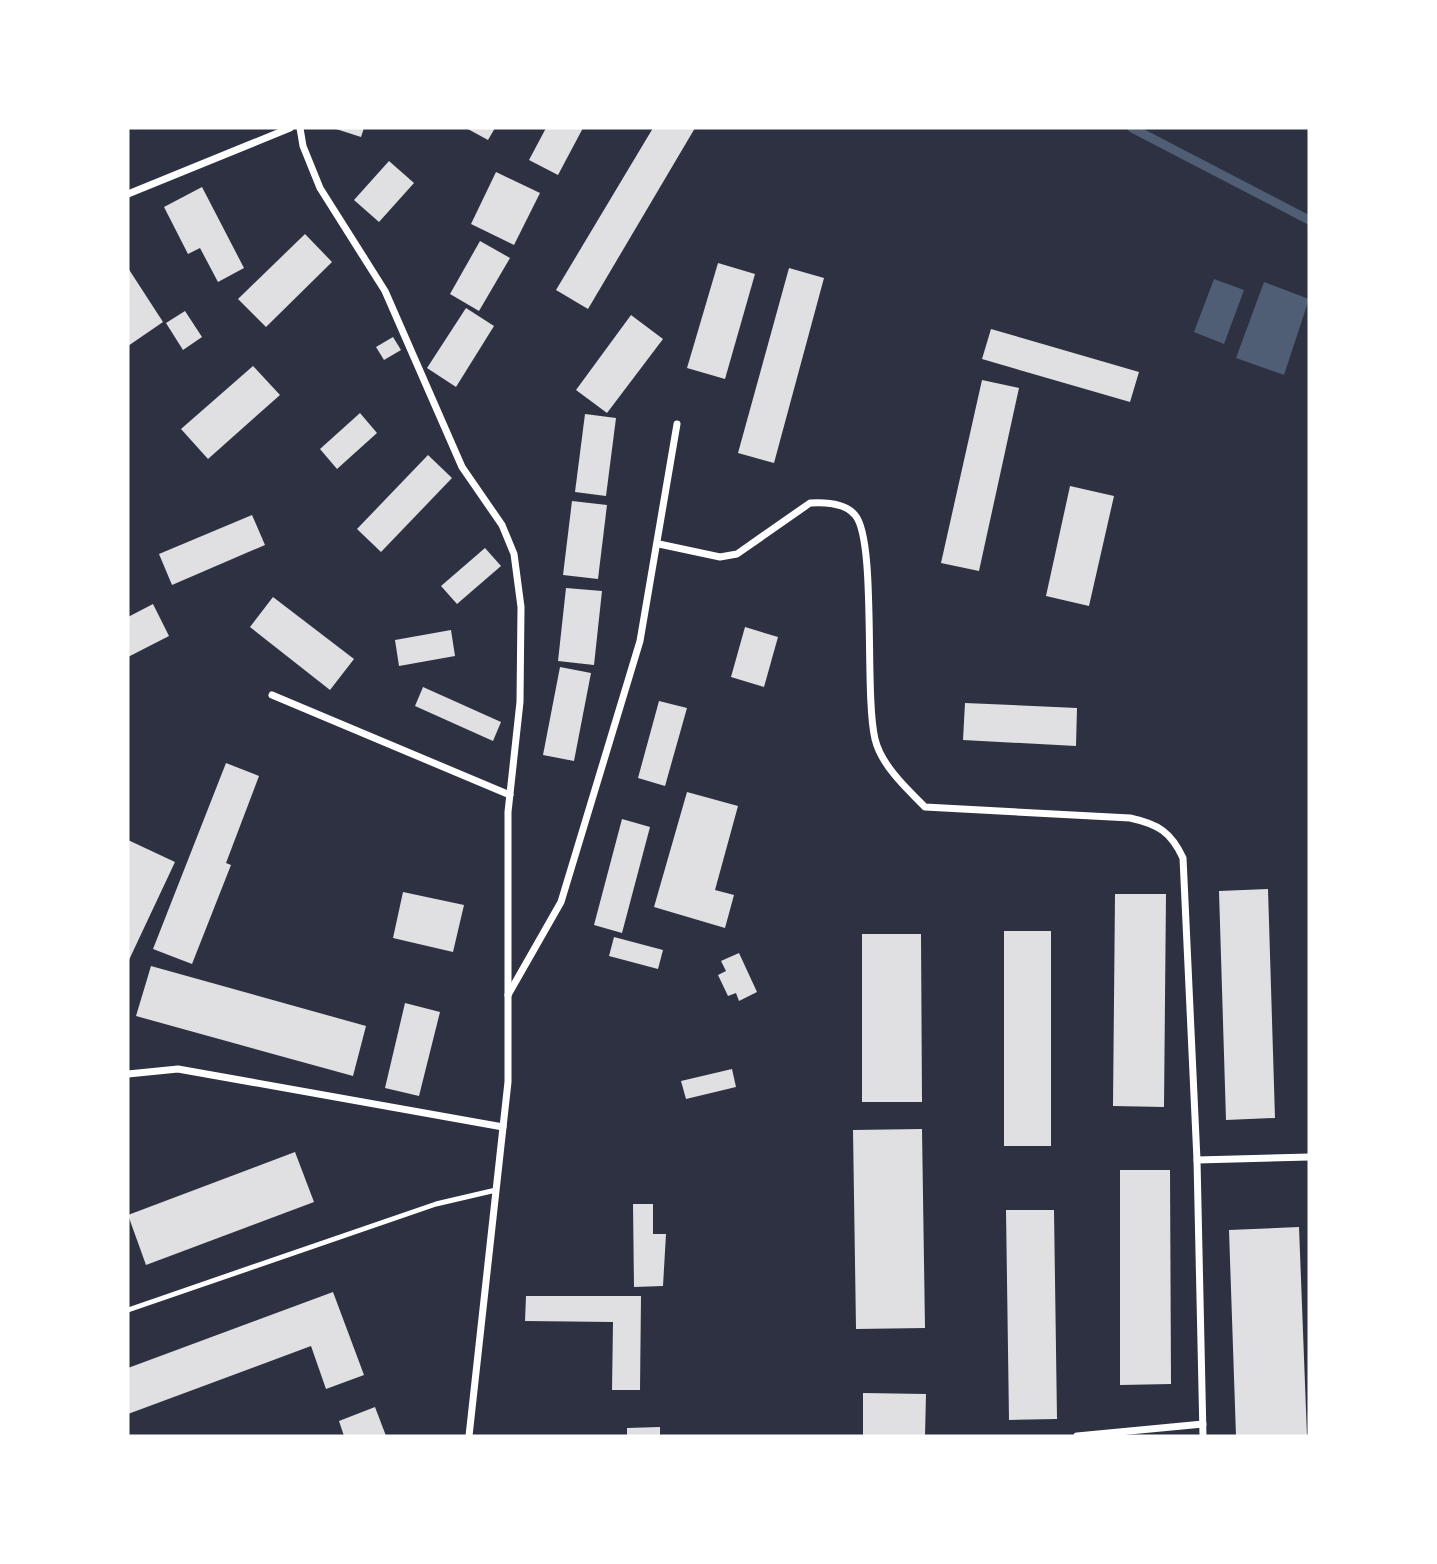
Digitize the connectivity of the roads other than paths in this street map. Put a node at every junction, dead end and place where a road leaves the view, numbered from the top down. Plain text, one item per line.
1 (290, 128) edge
2 (300, 128) edge
3 (128, 194) edge
4 (677, 424) dead end
5 (659, 544) junction
6 (272, 695) dead end
7 (510, 795) junction
8 (508, 995) junction
9 (128, 1073) edge
10 (503, 1127) junction
11 (1309, 1157) edge
12 (1197, 1160) junction
13 (496, 1190) junction
14 (128, 1310) edge
15 (1203, 1424) junction
16 (469, 1436) edge
17 (1077, 1436) edge
18 (1203, 1436) edge

1 - 3 street
2 - 7 street
4 - 5 street
5 - 8 street
5 - 12 street
6 - 7 street
7 - 8 street
8 - 10 street
9 - 10 street
10 - 13 street
11 - 12 street
12 - 15 street
13 - 14 lane
13 - 16 street
15 - 17 street
15 - 18 street

